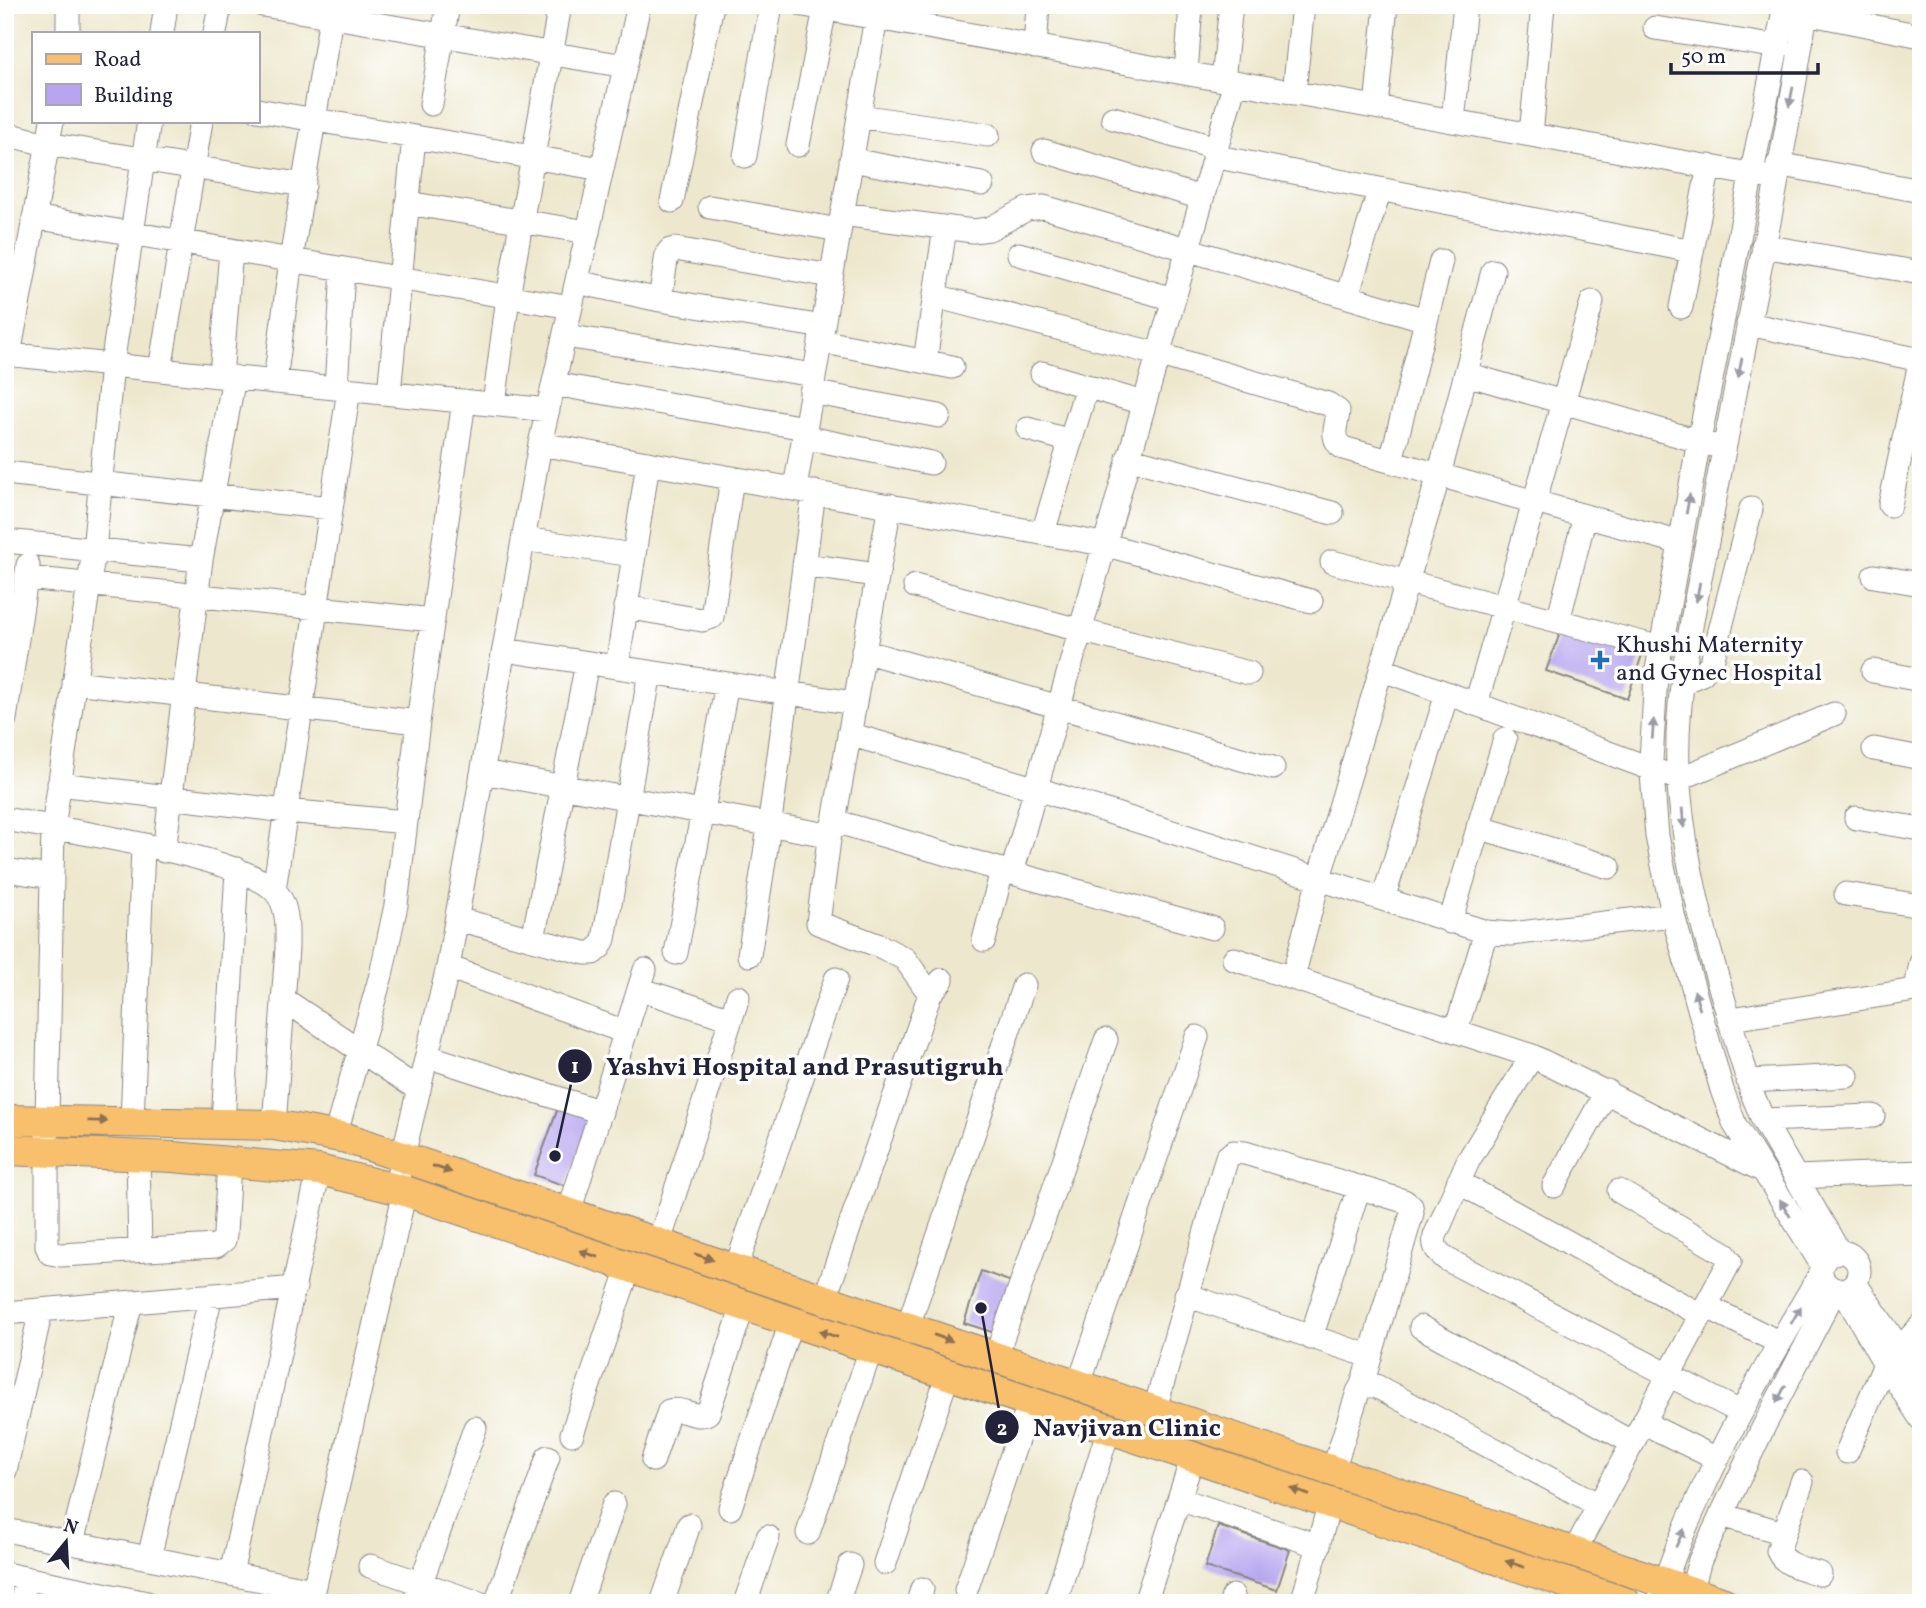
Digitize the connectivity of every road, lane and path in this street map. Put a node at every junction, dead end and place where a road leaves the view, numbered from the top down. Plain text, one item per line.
1 (68, 5) edge
2 (166, 5) edge
3 (220, 5) edge
4 (263, 5) edge
5 (447, 5) edge
6 (560, 5) edge
7 (639, 5) edge
8 (712, 5) edge
9 (771, 5) edge
10 (1038, 5) edge
11 (1191, 5) edge
12 (1231, 5) edge
13 (1303, 5) edge
14 (1386, 5) edge
15 (1465, 5) edge
16 (1543, 5) edge
17 (815, 7) edge
18 (1799, 8) edge
19 (332, 11) edge
20 (876, 18) junction
21 (1655, 28) dead end
22 (68, 32) edge
23 (162, 32) edge
24 (215, 32) edge
25 (443, 35) junction
26 (1921, 36) edge
27 (1035, 47) junction
28 (1779, 47) junction
29 (551, 53) junction
30 (625, 66) junction
31 (1186, 73) junction
32 (1229, 81) junction
33 (1294, 93) junction
34 (431, 104) dead end
35 (1376, 107) junction
36 (259, 110) edge
37 (859, 116) junction
38 (1113, 118) dead end
39 (314, 120) junction
40 (1453, 121) junction
41 (52, 122) edge
42 (149, 122) edge
43 (201, 122) edge
44 (5, 134) edge
45 (988, 135) dead end
46 (1531, 135) junction
47 (414, 136) junction
48 (47, 144) junction
49 (798, 145) dead end
50 (1044, 151) dead end
51 (1214, 152) junction
52 (745, 156) dead end
53 (533, 157) junction
54 (143, 159) junction
55 (851, 160) junction
56 (194, 166) junction
57 (1709, 166) junction
58 (602, 169) junction
59 (1777, 171) junction
60 (1753, 174) junction
61 (982, 184) dead end
62 (304, 185) junction
63 (1380, 189) junction
64 (1921, 191) edge
65 (1202, 198) junction
66 (672, 201) dead end
67 (407, 203) junction
68 (710, 207) dead end
69 (34, 217) junction
70 (522, 221) junction
71 (841, 222) junction
72 (945, 228) junction
73 (588, 232) junction
74 (132, 233) junction
75 (181, 242) junction
76 (1763, 246) junction
77 (1187, 248) junction
78 (231, 250) junction
79 (1692, 251) junction
80 (1019, 254) dead end
81 (291, 260) junction
82 (1441, 261) dead end
83 (343, 268) junction
84 (1493, 271) dead end
85 (1921, 273) edge
86 (831, 276) junction
87 (399, 278) junction
88 (577, 282) junction
89 (935, 296) junction
90 (1347, 296) junction
91 (508, 297) junction
92 (1173, 299) junction
93 (660, 300) junction
94 (1592, 302) dead end
95 (571, 307) junction
96 (1681, 307) dead end
97 (1426, 320) junction
98 (1748, 324) junction
99 (822, 334) junction
100 (565, 336) junction
101 (7, 354) edge
102 (1157, 354) junction
103 (1921, 359) edge
104 (925, 361) junction
105 (112, 365) junction
106 (952, 367) dead end
107 (160, 370) junction
108 (1042, 373) dead end
109 (1466, 374) junction
110 (228, 377) junction
111 (275, 382) junction
112 (554, 384) junction
113 (813, 384) junction
114 (1087, 386) junction
115 (342, 388) junction
116 (389, 393) junction
117 (464, 401) junction
118 (1562, 401) junction
119 (1143, 403) junction
120 (494, 404) junction
121 (548, 410) junction
122 (939, 416) dead end
123 (1028, 429) dead end
124 (805, 433) junction
125 (1071, 441) junction
126 (1699, 441) junction
127 (540, 444) junction
128 (1723, 448) junction
129 (1128, 458) junction
130 (1391, 461) junction
131 (648, 463) junction
132 (931, 463) dead end
133 (5, 473) edge
134 (1439, 475) junction
135 (733, 478) junction
136 (100, 482) junction
137 (805, 490) junction
138 (213, 495) junction
139 (1533, 501) junction
140 (890, 505) junction
141 (1890, 505) dead end
142 (331, 509) junction
143 (1751, 509) dead end
144 (1332, 513) dead end
145 (1586, 516) junction
146 (1043, 533) junction
147 (524, 539) junction
148 (5, 541) edge
149 (1681, 543) junction
150 (1103, 544) junction
151 (32, 545) junction
152 (94, 550) junction
153 (633, 555) junction
154 (201, 560) junction
155 (1332, 562) dead end
156 (804, 565) junction
157 (877, 575) junction
158 (1874, 576) dead end
159 (27, 578) junction
160 (1408, 580) junction
161 (1921, 584) edge
162 (89, 585) junction
163 (915, 586) dead end
164 (197, 596) junction
165 (1311, 601) dead end
166 (14, 604) edge
167 (625, 607) junction
168 (1505, 607) junction
169 (316, 608) junction
170 (433, 620) junction
171 (1558, 621) junction
172 (1079, 630) junction
173 (1661, 649) junction
174 (504, 650) junction
175 (863, 651) junction
176 (587, 663) junction
177 (617, 667) junction
178 (1381, 669) junction
179 (1873, 671) dead end
180 (650, 672) junction
181 (1250, 673) dead end
182 (1921, 680) edge
183 (75, 682) junction
184 (1683, 682) junction
185 (727, 684) junction
186 (184, 693) junction
187 (786, 694) junction
188 (1447, 694) junction
189 (854, 703) junction
190 (1476, 704) junction
191 (302, 707) junction
192 (1057, 708) junction
193 (6, 713) edge
194 (1834, 714) dead end
195 (418, 722) junction
196 (849, 734) junction
197 (1505, 739) dead end
198 (1874, 749) dead end
199 (1921, 758) edge
200 (1273, 768) dead end
201 (1652, 769) junction
202 (483, 772) junction
203 (1679, 779) junction
204 (59, 784) junction
205 (563, 786) junction
206 (1034, 788) junction
207 (170, 797) junction
208 (628, 797) junction
209 (286, 811) junction
210 (703, 811) junction
211 (1856, 818) dead end
212 (5, 819) edge
213 (406, 822) junction
214 (771, 824) junction
215 (832, 826) junction
216 (1478, 827) junction
217 (53, 828) junction
218 (1921, 829) edge
219 (153, 848) junction
220 (1609, 867) dead end
221 (237, 869) junction
222 (5, 870) edge
223 (1007, 872) junction
224 (52, 877) junction
225 (1319, 878) junction
226 (274, 890) junction
227 (1846, 894) dead end
228 (1383, 899) junction
229 (1921, 906) edge
230 (1673, 915) junction
231 (457, 919) junction
232 (1450, 922) junction
233 (1212, 928) dead end
234 (1486, 932) junction
235 (533, 939) junction
236 (984, 940) dead end
237 (676, 953) dead end
238 (749, 955) dead end
239 (1234, 959) dead end
240 (1921, 963) edge
241 (448, 967) junction
242 (1293, 977) junction
243 (836, 979) dead end
244 (1024, 985) dead end
245 (1918, 989) edge
246 (284, 999) junction
247 (1731, 1019) junction
248 (1456, 1030) junction
249 (625, 1032) junction
250 (1197, 1037) dead end
251 (1106, 1040) dead end
252 (359, 1051) junction
253 (427, 1056) junction
254 (1532, 1056) junction
255 (1847, 1076) dead end
256 (1748, 1081) junction
257 (419, 1090) junction
258 (1607, 1091) junction
259 (601, 1112) junction
260 (1873, 1116) dead end
261 (5, 1120) edge
262 (47, 1120) junction
263 (1763, 1120) junction
264 (132, 1122) junction
265 (223, 1124) junction
266 (274, 1125) junction
267 (335, 1136) junction
268 (5, 1150) edge
269 (46, 1152) junction
270 (138, 1156) junction
271 (403, 1156) junction
272 (229, 1162) junction
273 (319, 1170) junction
274 (1762, 1171) junction
275 (1921, 1172) edge
276 (1796, 1177) junction
277 (1458, 1182) junction
278 (1554, 1186) dead end
279 (1359, 1187) junction
280 (400, 1190) junction
281 (1619, 1191) dead end
282 (569, 1212) junction
283 (659, 1242) junction
284 (140, 1250) junction
285 (629, 1268) junction
286 (736, 1268) junction
287 (1836, 1276) junction
288 (295, 1288) junction
289 (211, 1295) junction
290 (1186, 1295) junction
291 (825, 1298) junction
292 (131, 1302) junction
293 (743, 1306) junction
294 (41, 1310) junction
295 (1704, 1311) junction
296 (5, 1313) edge
297 (791, 1322) junction
298 (908, 1326) junction
299 (1921, 1326) edge
300 (1421, 1327) dead end
301 (1311, 1338) junction
302 (1780, 1343) junction
303 (871, 1349) junction
304 (996, 1356) junction
305 (1370, 1356) junction
306 (1892, 1356) junction
307 (948, 1374) junction
308 (1669, 1376) junction
309 (1921, 1380) edge
310 (1079, 1384) junction
311 (1362, 1385) junction
312 (1030, 1402) junction
313 (1155, 1409) junction
314 (1739, 1415) junction
315 (1921, 1419) edge
316 (474, 1428) dead end
317 (1109, 1429) junction
318 (1638, 1433) junction
319 (1761, 1433) junction
320 (572, 1434) dead end
321 (1847, 1452) dead end
322 (1193, 1456) junction
323 (548, 1457) dead end
324 (1717, 1459) junction
325 (653, 1460) dead end
326 (1333, 1470) junction
327 (5, 1471) edge
328 (1802, 1482) dead end
329 (1178, 1499) junction
330 (1330, 1502) junction
331 (614, 1504) dead end
332 (1600, 1505) junction
333 (730, 1508) dead end
334 (1721, 1515) junction
335 (689, 1525) dead end
336 (5, 1530) edge
337 (1784, 1532) junction
338 (808, 1533) dead end
339 (768, 1536) dead end
340 (72, 1543) junction
341 (1319, 1546) junction
342 (1574, 1552) junction
343 (149, 1558) junction
344 (885, 1563) dead end
345 (850, 1565) dead end
346 (370, 1566) dead end
347 (232, 1574) junction
348 (1820, 1574) dead end
349 (15, 1576) edge
350 (967, 1590) dead end
351 (1566, 1592) edge
352 (418, 1593) edge
353 (1676, 1595) edge
354 (312, 1597) edge
355 (113, 1599) edge
356 (1609, 1600) edge
357 (22, 1603) edge
358 (147, 1603) edge
359 (479, 1603) edge
360 (496, 1603) edge
361 (580, 1603) edge
362 (662, 1603) edge
363 (745, 1603) edge
364 (836, 1603) edge
365 (1055, 1603) edge
366 (1145, 1603) edge
367 (1302, 1603) edge
368 (1724, 1603) edge

1 - 22 street
2 - 23 street
3 - 24 street
4 - 19 street
5 - 25 street
6 - 29 street
7 - 30 street
8 - 66 street
9 - 52 street
10 - 27 street
11 - 31 street
12 - 32 street
13 - 33 street
14 - 35 street
15 - 40 street
16 - 46 street
17 - 20 street
17 - 49 street
18 - 26 street
18 - 28 street
18 -> 59 street
19 - 25 street
19 - 39 street
20 - 27 street
20 - 37 street
21 - 28 street
25 - 29 street
25 - 34 street
27 - 31 street
28 - 60 street
29 - 30 street
29 - 53 street
30 - 58 street
31 - 32 street
32 - 33 street
32 - 51 street
33 - 35 street
35 - 40 street
36 - 39 street
37 - 45 street
37 - 55 street
38 - 51 street
39 - 47 street
39 - 62 street
40 - 46 street
41 - 48 street
42 - 54 street
43 - 56 street
44 - 48 street
46 - 57 street
47 - 53 street
47 - 67 street
48 - 54 street
48 - 69 street
50 - 65 street
51 - 63 street
51 - 65 street
53 - 58 street
53 - 70 street
54 - 56 street
54 - 74 street
55 - 61 street
55 - 71 street
56 - 62 street
56 - 75 street
57 - 60 street
57 - 79 street
58 - 73 street
59 - 60 street
59 - 64 street
59 - 76 street
60 - 126 street
62 - 81 street
63 - 79 street
63 - 90 street
65 - 77 street
67 - 70 street
67 - 87 street
68 - 71 street
69 - 74 street
69 - 101 street
70 - 73 street
70 - 91 street
71 - 72 street
71 - 86 street
72 - 77 street
72 - 89 street
73 - 88 street
74 - 75 street
74 - 105 street
75 - 78 street
75 - 107 street
76 - 85 street
76 - 98 street
77 - 90 street
77 - 92 street
78 - 81 street
78 - 110 street
79 - 96 street
80 - 92 street
81 - 83 street
81 - 111 street
82 - 97 street
83 - 87 street
83 - 115 street
84 - 109 street
86 - 93 street
86 - 99 street
87 - 91 street
87 - 116 street
88 - 93 street
88 - 95 street
89 - 102 street
89 - 104 street
90 - 97 street
91 - 95 street
91 - 120 street
92 - 102 street
93 - 99 street
94 - 118 street
95 - 100 street
97 - 130 street
98 - 103 street
98 -> 128 street
99 - 104 street
99 - 113 street
100 - 112 street
100 - 113 street
101 - 105 street
102 - 119 street
102 - 130 street
103 - 141 street
104 - 106 street
105 - 107 street
105 - 136 street
107 - 110 street
108 - 114 street
109 - 118 street
109 - 134 street
110 - 111 street
110 - 138 street
111 - 115 street
112 - 121 street
112 - 124 street
113 - 122 street
113 - 124 street
114 - 119 street
114 - 125 street
115 - 116 street
115 - 142 street
116 - 117 street
117 - 120 street
117 - 170 street
118 - 126 street
118 - 139 street
119 - 129 street
120 - 121 street
121 - 127 street
123 - 125 street
124 - 132 street
124 - 137 street
125 - 146 street
126 - 128 street
149 -> 126 street
127 - 131 street
127 - 147 street
128 -> 184 street
129 - 144 street
129 - 150 street
130 - 134 street
131 - 135 street
131 - 153 street
133 - 136 street
134 - 139 street
134 - 160 street
135 - 137 street
135 - 167 street
136 - 138 street
136 - 152 street
137 - 140 street
137 - 156 street
138 - 142 street
138 - 154 street
139 - 145 street
139 - 168 street
140 - 146 street
140 - 157 street
142 - 169 street
143 - 184 street
145 - 149 street
145 - 171 street
146 - 150 street
147 - 153 street
147 - 174 street
148 - 151 street
149 - 173 street
150 - 165 street
150 - 172 street
151 - 152 street
151 - 159 street
152 - 154 street
152 - 162 street
153 - 167 street
154 - 164 street
155 - 160 street
156 - 157 street
156 - 187 street
157 - 175 street
158 - 161 street
159 - 162 street
159 - 166 street
160 - 168 street
160 - 178 street
162 - 164 street
162 - 183 street
163 - 172 street
164 - 169 street
164 - 186 street
166 - 193 street
167 - 177 street
168 - 171 street
168 - 190 street
169 - 170 street
169 - 191 street
170 - 195 street
171 - 173 street
172 - 181 street
172 - 192 street
201 -> 173 street
174 - 176 street
174 - 202 street
175 - 189 street
175 - 192 street
176 - 177 street
176 - 205 street
177 - 180 street
178 - 188 street
178 - 225 street
179 - 182 street
180 - 185 street
180 - 208 street
183 - 186 street
183 - 204 street
184 - 203 street
185 - 187 street
185 - 210 street
186 - 191 street
186 - 207 street
187 - 189 street
187 - 214 street
188 - 190 street
188 - 228 street
189 - 196 street
190 - 201 street
191 - 195 street
191 - 209 street
192 - 200 street
192 - 206 street
194 - 203 street
195 - 213 street
196 - 206 street
196 - 215 street
197 - 216 street
198 - 199 street
201 - 203 street
201 - 230 street
202 - 205 street
202 - 231 street
203 -> 247 street
204 - 207 street
204 - 217 street
205 - 208 street
205 - 235 street
206 - 223 street
206 - 225 street
207 - 209 street
207 - 219 street
208 - 210 street
208 - 235 street
209 - 213 street
209 - 226 street
210 - 214 street
210 - 237 street
211 - 218 street
212 - 217 street
213 - 252 street
214 - 215 street
214 - 238 street
215 - 223 street
215 - 291 street
216 - 220 street
216 - 232 street
217 - 219 street
217 - 224 street
219 - 221 street
219 - 264 street
221 - 226 street
221 - 265 street
222 - 224 street
223 - 233 street
223 - 236 street
224 - 262 street
225 - 228 street
225 - 242 street
226 - 246 street
227 - 229 street
228 - 232 street
230 - 234 street
274 -> 230 street
231 - 235 street
231 - 241 street
232 - 234 street
234 - 248 street
239 - 242 street
240 - 245 street
241 - 249 street
241 - 253 street
242 - 248 street
243 - 286 street
244 - 298 street
245 - 247 street
246 - 252 street
246 - 266 street
247 - 256 street
248 - 254 street
249 - 259 street
249 - 283 street
250 - 310 street
251 - 304 street
252 - 257 street
252 - 267 street
253 - 257 street
253 - 259 street
254 - 258 street
254 - 277 street
255 - 256 street
256 - 263 street
257 - 271 street
258 - 274 street
258 - 278 street
259 - 282 street
260 - 263 street
261 - 262 main road
262 -> 264 main road
262 - 269 street
263 - 276 street
264 - 265 main road
265 - 266 main road
266 - 267 main road
267 - 271 main road
268 - 269 main road
269 - 270 main road
269 - 284 street
270 - 272 main road
270 - 284 street
271 - 280 street
271 -> 282 main road
272 - 273 main road
272 - 284 street
273 - 280 main road
273 - 288 street
287 -> 274 street
275 - 276 street
276 - 287 street
277 - 295 street
277 - 308 street
279 - 290 street
279 - 301 street
279 - 305 street
285 -> 280 main road
280 - 354 street
281 - 295 street
282 - 283 main road
283 -> 286 main road
285 - 293 main road
285 - 320 street
286 - 291 main road
302 -> 287 street
287 - 306 street
287 -> 319 street
288 - 289 street
288 - 347 street
289 - 292 street
289 - 343 street
290 - 301 street
290 - 313 street
291 - 298 main road
292 - 294 street
292 - 340 street
293 - 297 main road
293 - 325 street
294 - 296 street
294 - 327 street
295 - 302 street
295 - 308 street
303 -> 297 main road
297 - 333 street
298 -> 304 main road
299 - 306 street
300 - 318 street
301 - 305 street
302 - 314 street
303 - 307 main road
303 - 338 street
304 - 310 main road
305 - 311 street
306 - 309 street
306 - 315 street
306 - 321 street
307 - 312 main road
307 - 344 street
308 - 314 street
308 - 318 street
310 - 313 main road
311 - 326 street
311 - 332 street
312 - 317 main road
312 - 350 street
313 - 326 main road
314 - 319 street
314 - 324 street
316 - 352 street
317 - 322 main road
317 - 365 street
318 - 324 street
318 - 332 street
319 - 334 street
322 - 329 street
330 -> 322 main road
323 - 360 street
353 -> 324 street
326 - 342 main road
328 - 337 street
329 - 341 street
329 - 366 street
330 - 341 street
351 -> 330 main road
331 - 361 street
332 - 342 street
334 - 337 street
334 - 353 street
335 - 362 street
336 - 340 street
337 - 348 street
339 - 363 street
340 - 343 street
341 - 367 street
342 - 353 main road
343 - 347 street
345 - 364 street
346 - 352 street
347 - 354 street
349 - 355 street
349 - 357 street
351 - 356 main road
352 - 359 street
353 - 368 main road
355 - 358 street

